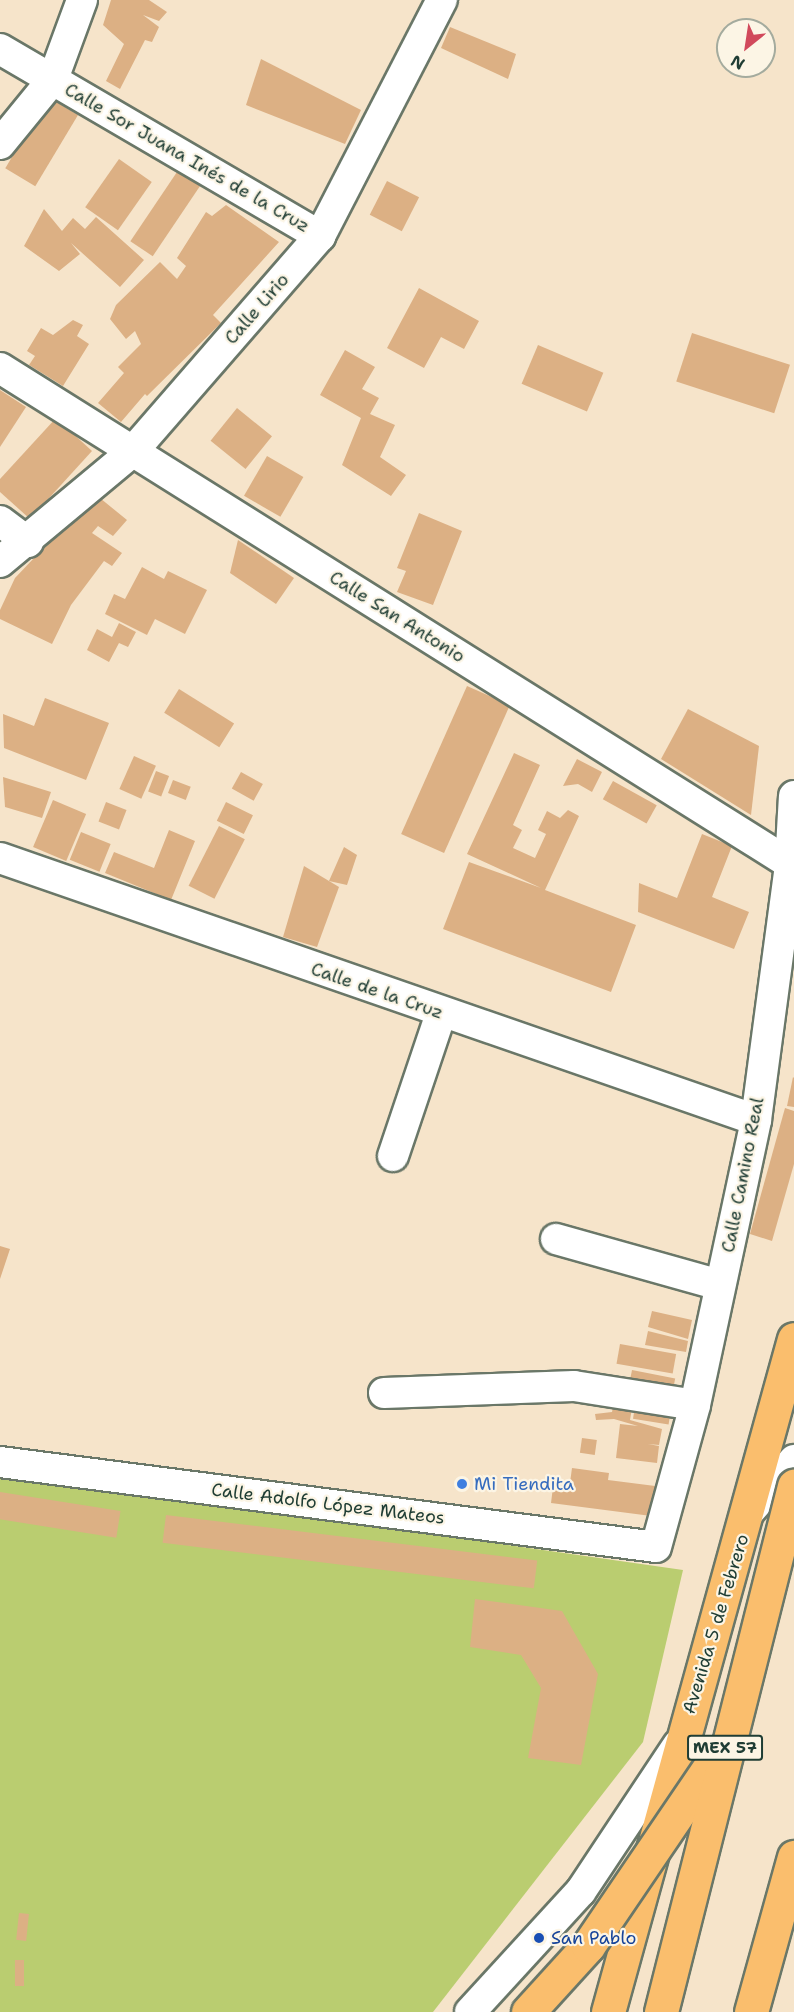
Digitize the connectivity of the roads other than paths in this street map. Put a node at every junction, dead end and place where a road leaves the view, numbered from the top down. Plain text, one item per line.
1 (82, 0) edge
2 (442, 0) edge
3 (0, 49) edge
4 (53, 79) junction
5 (0, 144) edge
6 (320, 236) junction
7 (0, 368) edge
8 (133, 451) junction
9 (0, 521) edge
10 (28, 542) junction
11 (0, 562) edge
12 (794, 796) edge
13 (0, 858) edge
14 (792, 865) edge
15 (441, 1013) junction
16 (756, 1120) junction
17 (393, 1156) dead end
18 (556, 1239) dead end
19 (720, 1285) junction
20 (794, 1339) edge
21 (384, 1393) dead end
22 (695, 1405) junction
23 (794, 1460) edge
24 (0, 1462) edge
25 (794, 1486) edge
26 (749, 1512) junction
27 (794, 1524) edge
28 (656, 1547) joint
29 (682, 1737) junction
30 (727, 1743) junction
31 (794, 1857) edge
32 (470, 2012) edge
33 (528, 2012) edge
34 (608, 2012) edge
35 (661, 2012) edge
36 (751, 2012) edge

1 - 4 street
2 - 6 street, Calle Lirio
3 - 4 street, Calle Sor Juana Inés de la Cruz
4 - 5 street
4 - 6 street, Calle Sor Juana Inés de la Cruz
6 - 8 street, Calle Lirio
7 - 8 street, Calle San Antonio
8 - 10 street, Calle Lirio
8 - 14 street, Calle San Antonio
9 - 10 street
10 - 11 street, Calle Lirio
12 - 14 street, Calle Camino Real
13 - 15 street, Calle de la Cruz
14 - 16 street, Calle Camino Real
15 - 16 street, Calle de la Cruz
15 - 17 street
16 - 19 street, Calle Camino Real
18 - 19 street
19 - 22 street, Calle Camino Real
20 - 26 main road, Avenida 5 de Febrero
21 - 22 street
22 - 28 street, Calle Camino Real
23 - 26 street
24 - 28 street, Calle Adolfo López Mateos
25 - 30 main road, Avenida 5 de Febrero / MEX 57, bridge
26 - 27 main road
26 - 29 main road, Avenida 5 de Febrero
29 - 32 street
29 - 34 main road, Avenida 5 de Febrero
30 - 33 main road, bridge
30 - 35 main road, Avenida 5 de Febrero / MEX 57, bridge
31 - 36 main road

